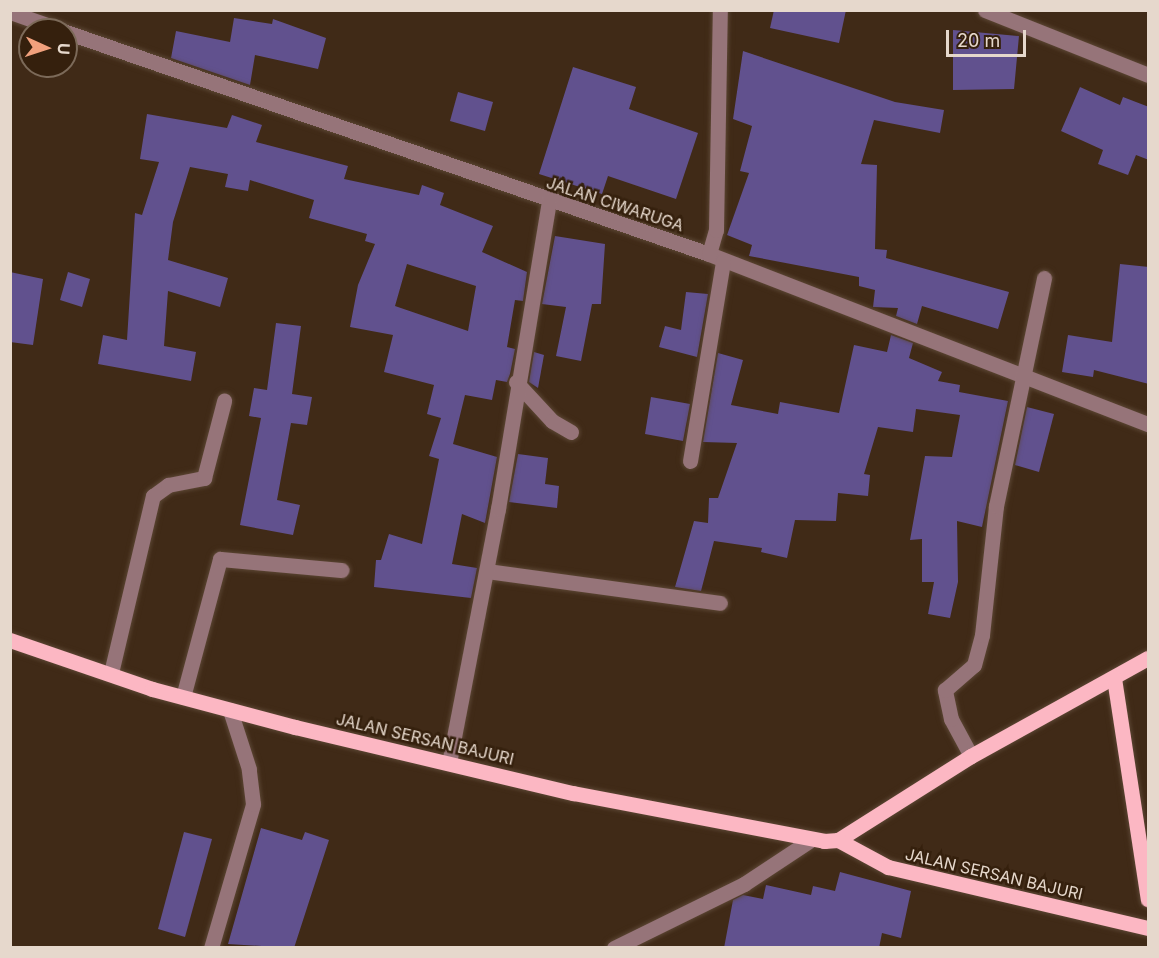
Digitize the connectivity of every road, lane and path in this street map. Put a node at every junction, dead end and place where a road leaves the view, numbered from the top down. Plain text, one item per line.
1 (720, 10) edge
2 (985, 10) edge
3 (10, 12) edge
4 (27, 18) edge
5 (78, 36) edge
6 (1149, 75) edge
7 (549, 201) junction
8 (716, 258) junction
9 (1044, 278) dead end
10 (1019, 378) junction
11 (516, 382) junction
12 (224, 401) dead end
13 (1149, 424) edge
14 (571, 432) dead end
15 (690, 461) dead end
16 (342, 570) dead end
17 (487, 571) junction
18 (720, 603) dead end
19 (10, 640) edge
20 (1149, 658) edge
21 (111, 673) junction
22 (1114, 678) junction
23 (183, 697) junction
24 (230, 710) junction
25 (971, 756) junction
26 (449, 763) junction
27 (838, 840) junction
28 (809, 841) junction
29 (1149, 899) edge
30 (1149, 928) edge
31 (211, 948) edge
32 (614, 948) edge

1 - 8 street
2 - 6 street
3 - 4 street
5 - 7 street, JALAN CIWARUGA
7 - 8 street, JALAN CIWARUGA
7 - 11 street
8 - 10 street, JALAN CIWARUGA
8 - 15 street
9 - 10 street
10 - 13 street, JALAN CIWARUGA
10 - 25 street
11 - 14 street
11 - 17 street
12 - 21 street
16 - 23 street
17 - 18 street
17 - 26 street
19 - 21 main road, JALAN SERSAN BAJURI
20 - 22 main road
21 - 23 main road, JALAN SERSAN BAJURI
22 - 25 main road
22 - 29 main road
23 - 24 main road, JALAN SERSAN BAJURI
24 - 26 main road, JALAN SERSAN BAJURI
24 - 31 street
25 - 27 main road
26 - 28 main road, JALAN SERSAN BAJURI
27 - 28 main road, JALAN SERSAN BAJURI
27 - 30 main road, JALAN SERSAN BAJURI
28 - 32 street

